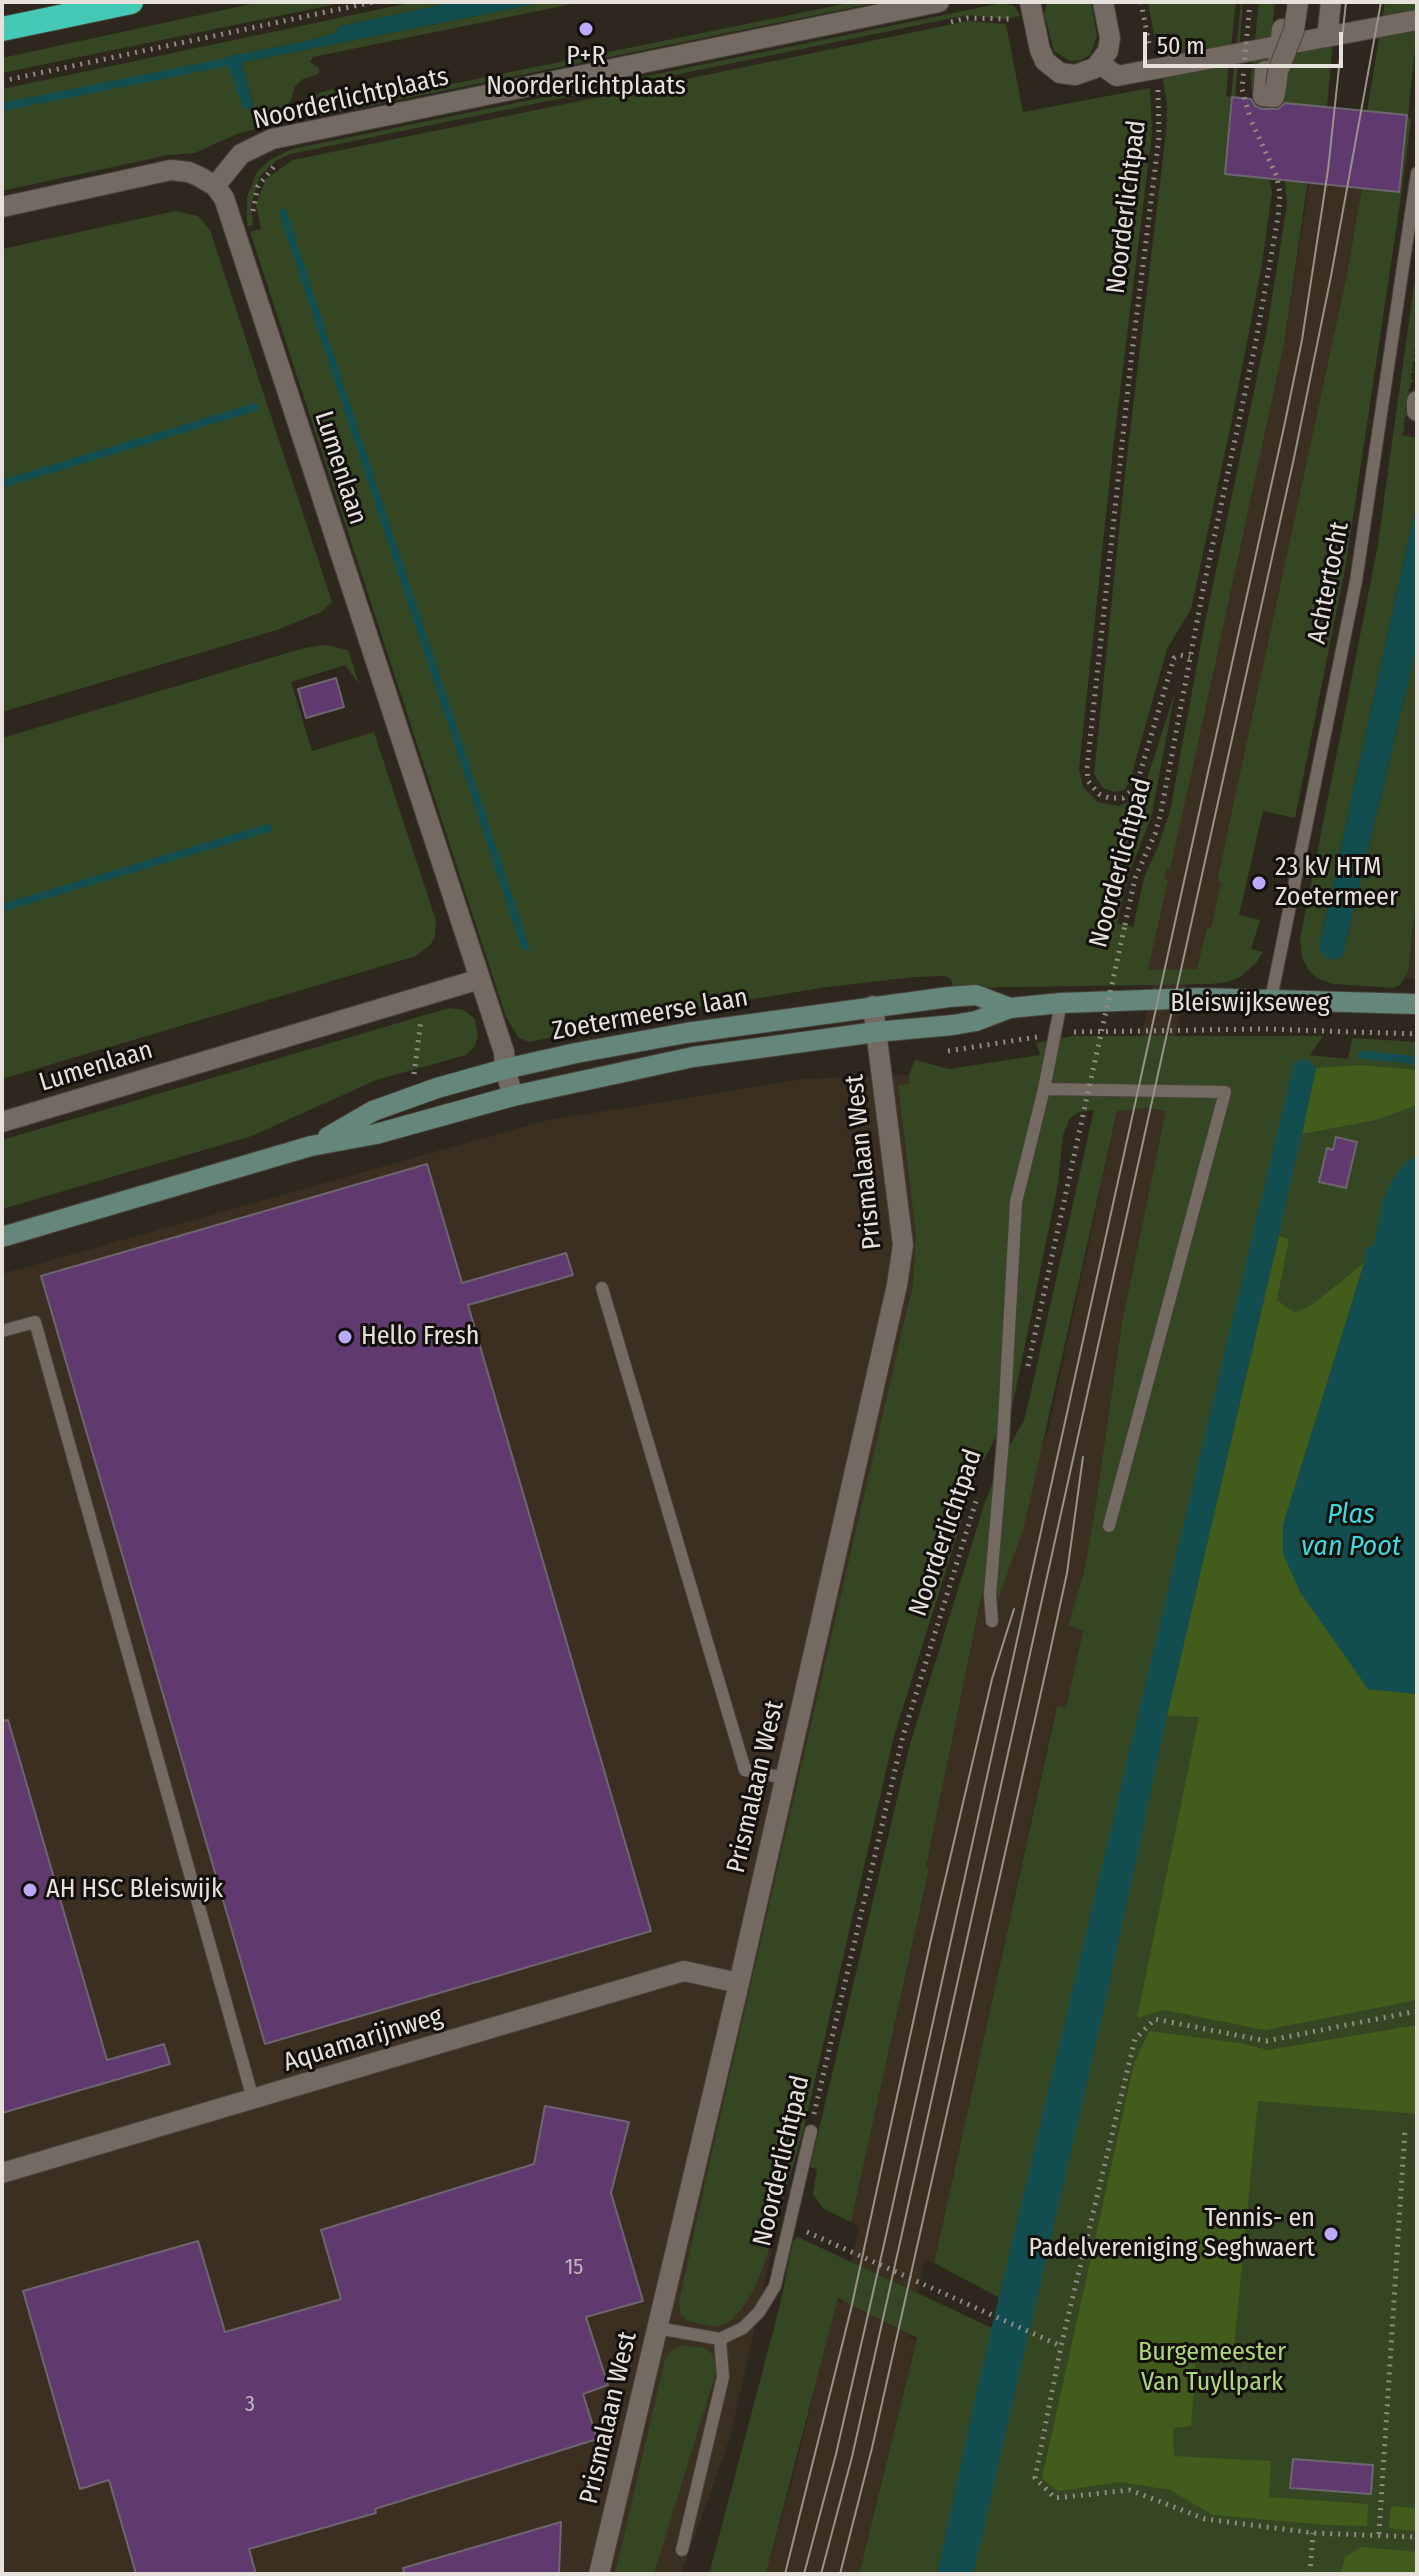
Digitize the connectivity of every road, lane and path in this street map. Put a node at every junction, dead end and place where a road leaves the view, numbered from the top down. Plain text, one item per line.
1 (131, 2) edge
2 (373, 2) edge
3 (939, 2) edge
4 (1030, 2) edge
5 (1103, 2) edge
6 (1141, 2) edge
7 (1250, 2) edge
8 (1298, 2) edge
9 (1331, 2) edge
10 (1417, 20) edge
11 (2, 29) edge
12 (1281, 37) junction
13 (1327, 37) junction
14 (1100, 64) junction
15 (1154, 69) junction
16 (2, 81) edge
17 (1417, 173) edge
18 (215, 186) junction
19 (2, 207) edge
20 (1417, 401) edge
21 (1417, 411) edge
22 (1190, 657) junction
23 (480, 979) junction
24 (425, 996) junction
25 (1271, 999) junction
26 (1086, 1002) joint
27 (1061, 1003) junction
28 (1417, 1004) edge
29 (873, 1006) junction
30 (1010, 1008) junction
31 (876, 1032) junction
32 (1054, 1033) junction
33 (1417, 1034) edge
34 (958, 1051) dead end
35 (505, 1069) junction
36 (414, 1076) dead end
37 (1044, 1089) junction
38 (513, 1096) junction
39 (2, 1122) edge
40 (311, 1146) junction
41 (2, 1237) edge
42 (602, 1288) dead end
43 (2, 1331) edge
44 (1026, 1375) dead end
45 (980, 1488) dead end
46 (1109, 1526) dead end
47 (992, 1621) dead end
48 (784, 1778) junction
49 (739, 1983) junction
50 (1417, 2011) edge
51 (253, 2099) junction
52 (1405, 2129) dead end
53 (811, 2131) joint
54 (2, 2173) edge
55 (791, 2225) junction
56 (657, 2328) junction
57 (720, 2339) junction
58 (1061, 2346) junction
59 (1311, 2533) junction
60 (1379, 2534) junction
61 (1417, 2537) edge
62 (682, 2550) dead end
63 (599, 2574) edge
64 (1310, 2574) edge

1 - 11 highway
2 - 16 path
3 - 18 street, Noorderlichtplaats
4 - 14 street
5 - 14 street
6 - 15 path, Noorderlichtpad
7 - 22 path, Noorderlichtpad, bridge
8 - 12 street, bridge
9 - 13 street
10 - 13 street
12 - 13 street
12 - 15 street
14 - 15 street
15 - 22 path, Noorderlichtpad
17 - 25 lane, Achtertocht
18 - 19 street
18 - 23 street, Lumenlaan
20 - 21 street
22 - 44 path, Noorderlichtpad, bridge
23 - 24 street, Lumenlaan
23 - 35 street, Lumenlaan
24 - 36 path
24 - 39 street, Lumenlaan
25 - 26 street, Bleiswijkseweg
25 - 28 street, Bleiswijkseweg
26 - 27 street, Zoetermeerse laan
27 - 30 street, Zoetermeerse laan
27 - 32 lane
29 - 30 street, Zoetermeerse laan
29 - 31 street, Prismalaan West
29 - 35 street, Zoetermeerse laan
30 - 31 street, Zoetermeerse laan
31 - 38 street, Zoetermeerse laan
31 - 48 street, Prismalaan West
32 - 33 path, Bleiswijkseweg
32 - 34 path
32 - 37 lane
35 - 38 street, Lumenlaan
35 - 40 street, Zoetermeerse laan
37 - 46 lane
37 - 47 lane
38 - 40 street, Zoetermeerse laan
40 - 41 street, Zoetermeerse laan
42 - 48 lane
43 - 51 lane
45 - 53 path, Noorderlichtpad
48 - 49 street, Prismalaan West
49 - 51 street, Aquamarijnweg
49 - 56 street, Prismalaan West
50 - 58 path
51 - 54 street, Aquamarijnweg
52 - 60 path
53 - 55 lane, Noorderlichtpad
55 - 57 lane, Noorderlichtpad
55 - 58 path
56 - 57 lane
56 - 63 street, Prismalaan West
57 - 62 lane
58 - 59 path
59 - 60 path
59 - 64 path
60 - 61 path

